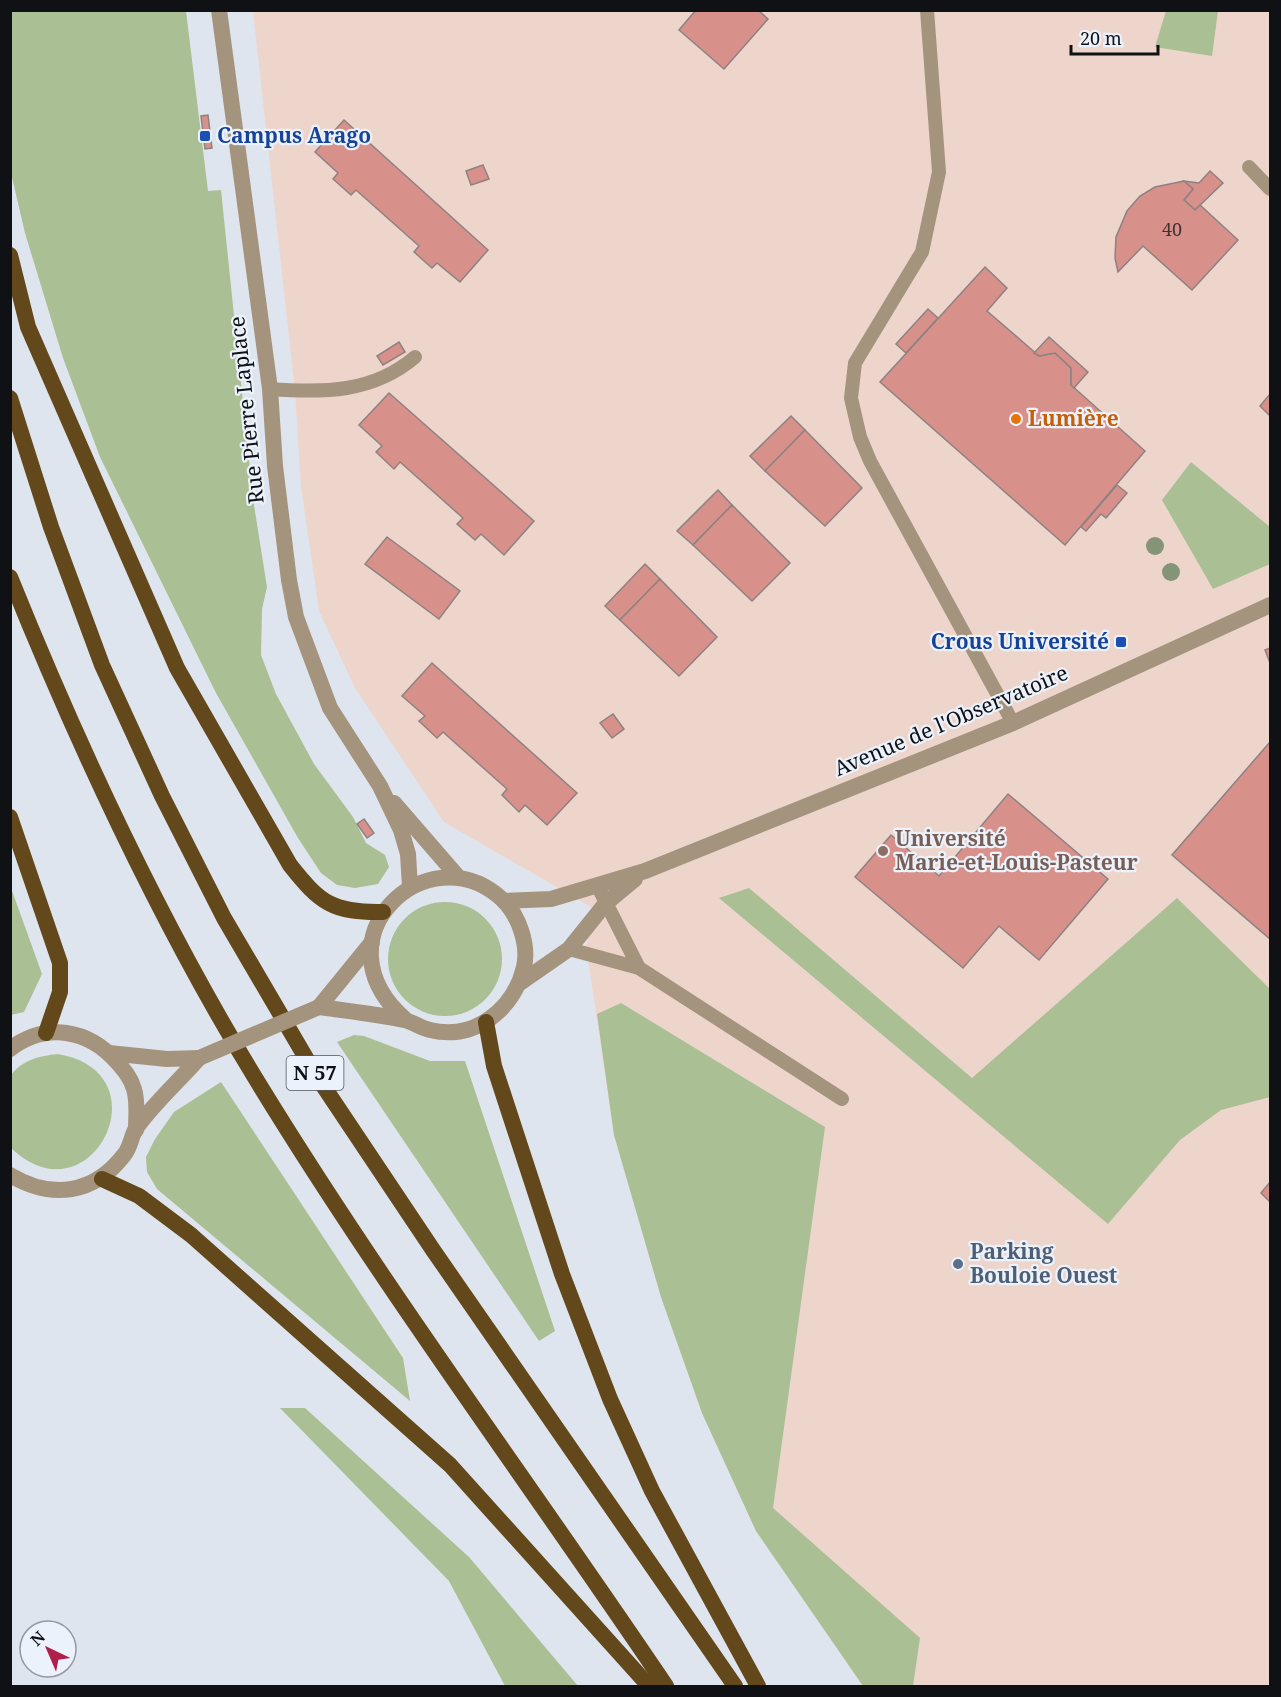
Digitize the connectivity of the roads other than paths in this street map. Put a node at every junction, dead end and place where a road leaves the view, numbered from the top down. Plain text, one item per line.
1 (219, 10) edge
2 (927, 10) edge
3 (1249, 167) dead end
4 (1270, 189) edge
5 (10, 255) edge
6 (416, 357) dead end
7 (270, 389) junction
8 (10, 398) edge
9 (10, 577) edge
10 (1270, 605) edge
11 (1013, 723) junction
12 (380, 786) junction
13 (10, 818) edge
14 (645, 871) junction
15 (459, 878) junction
16 (410, 887) junction
17 (598, 887) junction
18 (504, 901) junction
19 (606, 903) junction
20 (383, 912) junction
21 (372, 942) junction
22 (569, 949) junction
23 (639, 968) junction
24 (520, 983) junction
25 (319, 1007) junction
26 (406, 1020) junction
27 (486, 1022) junction
28 (46, 1033) junction
29 (10, 1049) edge
30 (109, 1053) junction
31 (199, 1058) junction
32 (842, 1098) dead end
33 (136, 1130) junction
34 (11, 1175) edge
35 (102, 1179) junction
36 (650, 1686) edge
37 (666, 1686) edge
38 (735, 1686) edge
39 (758, 1686) edge

1 - 7 street, Rue Pierre Laplace
2 - 11 lane
3 - 4 lane
5 - 20 highway
6 - 7 lane
7 - 12 street, Rue Pierre Laplace
8 - 38 highway, N 57
9 - 37 highway, N 57
10 - 11 street, Avenue de l'Observatoire
11 - 14 street, Avenue de l'Observatoire
12 - 15 street, Rue Pierre Laplace
12 - 16 street, Rue Pierre Laplace
13 - 28 highway
14 - 17 street, Avenue de l'Observatoire
14 - 19 street, Avenue de l'Observatoire
15 - 16 street
15 - 18 street
16 - 20 street
17 - 18 street, Avenue de l'Observatoire
17 - 19 lane
18 - 24 street
19 - 22 street, Avenue de l'Observatoire
19 - 23 lane
20 - 21 street
21 - 25 street
21 - 26 street
22 - 23 lane
22 - 24 street, Avenue de l'Observatoire
23 - 32 lane
24 - 27 street
25 - 26 street
25 - 31 street, bridge
26 - 27 street
27 - 39 highway
28 - 29 street
28 - 30 street
30 - 31 street
30 - 33 street
31 - 33 street
33 - 35 street
34 - 35 street
35 - 36 highway

